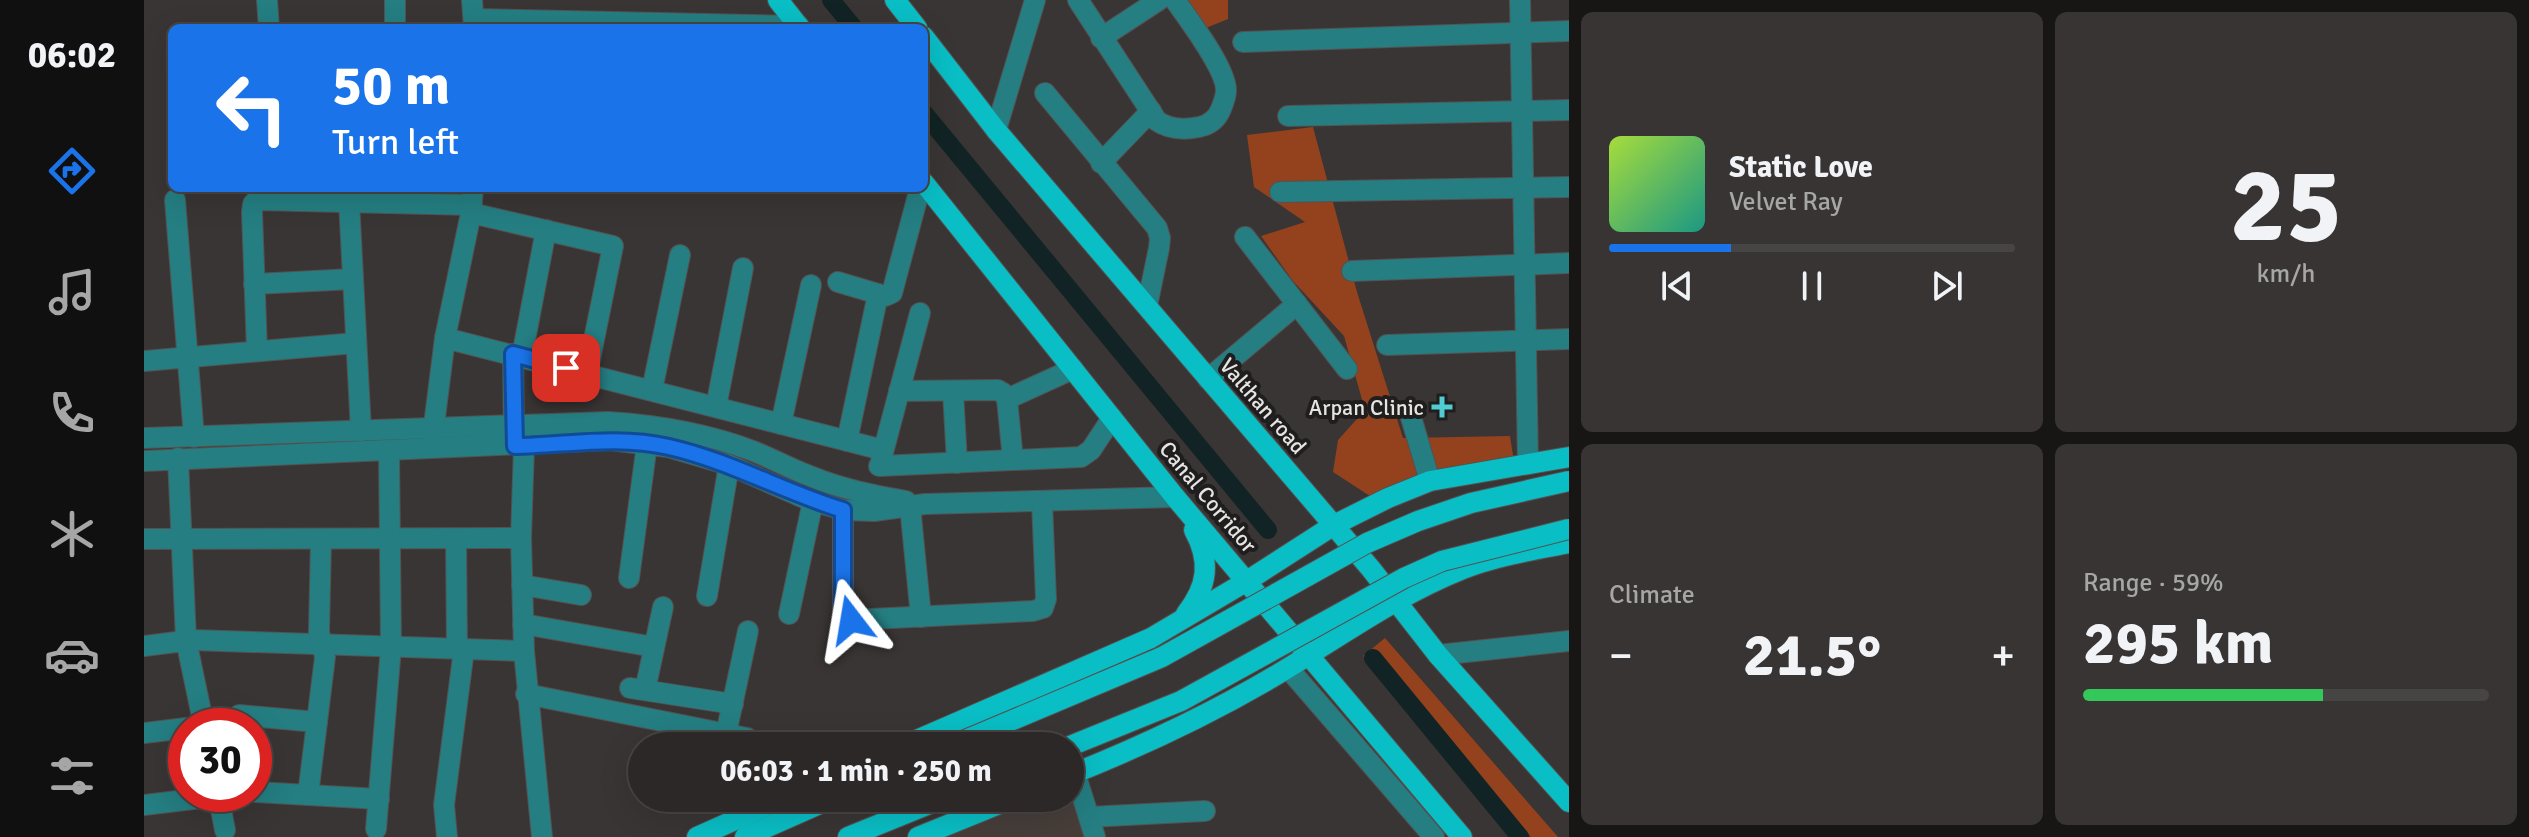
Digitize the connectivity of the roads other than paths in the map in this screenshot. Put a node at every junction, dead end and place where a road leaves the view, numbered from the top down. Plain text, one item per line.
1 (267, 0) edge
2 (395, 0) edge
3 (778, 0) edge
4 (895, 0) edge
5 (1035, 0) edge
6 (1078, 0) edge
7 (1159, 0) edge
8 (1175, 0) edge
9 (1520, 0) edge
10 (473, 16) edge
11 (269, 24) edge
12 (395, 24) edge
13 (561, 24) edge
14 (798, 24) edge
15 (914, 24) edge
16 (1569, 31) edge
17 (1521, 32) junction
18 (1101, 38) junction
19 (928, 42) edge
20 (1243, 42) dead end
21 (1045, 93) dead end
22 (1569, 110) edge
23 (1151, 111) junction
24 (1522, 111) junction
25 (1288, 116) dead end
26 (996, 130) junction
27 (1101, 163) junction
28 (1524, 187) junction
29 (1569, 187) edge
30 (928, 188) edge
31 (919, 192) edge
32 (1280, 192) dead end
33 (319, 194) edge
34 (398, 195) edge
35 (175, 200) dead end
36 (349, 201) junction
37 (472, 202) edge
38 (546, 230) junction
39 (1245, 237) dead end
40 (680, 255) dead end
41 (1569, 263) edge
42 (1525, 265) junction
43 (743, 268) dead end
44 (1352, 271) dead end
45 (353, 279) junction
46 (838, 282) dead end
47 (254, 284) junction
48 (811, 285) dead end
49 (878, 294) junction
50 (1297, 304) junction
51 (1147, 306) junction
52 (920, 313) dead end
53 (445, 338) junction
54 (1569, 339) edge
55 (1526, 341) junction
56 (356, 343) junction
57 (1387, 345) dead end
58 (257, 351) junction
59 (518, 355) junction
60 (187, 357) junction
61 (144, 361) edge
62 (1073, 369) junction
63 (1347, 369) dead end
64 (587, 374) junction
65 (1208, 379) junction
66 (652, 390) junction
67 (899, 391) junction
68 (953, 391) junction
69 (1007, 399) junction
70 (716, 407) junction
71 (1410, 414) dead end
72 (1112, 418) junction
73 (781, 424) junction
74 (361, 431) junction
75 (194, 437) junction
76 (144, 438) edge
77 (432, 439) junction
78 (518, 439) junction
79 (847, 441) junction
80 (647, 444) junction
81 (389, 451) junction
82 (1569, 457) edge
83 (178, 458) junction
84 (881, 458) junction
85 (1013, 460) junction
86 (144, 461) edge
87 (957, 463) junction
88 (1528, 464) junction
89 (729, 465) junction
90 (1430, 481) junction
91 (1569, 481) edge
92 (871, 495) junction
93 (1175, 497) junction
94 (813, 501) junction
95 (1042, 502) junction
96 (918, 505) junction
97 (843, 510) junction
98 (1334, 525) junction
99 (1569, 529) edge
100 (521, 538) junction
101 (144, 539) edge
102 (182, 539) junction
103 (456, 539) junction
104 (321, 540) junction
105 (388, 541) junction
106 (1569, 543) edge
107 (629, 578) dead end
108 (1247, 581) junction
109 (522, 585) junction
110 (581, 595) dead end
111 (707, 596) dead end
112 (1396, 602) junction
113 (663, 607) dead end
114 (789, 614) dead end
115 (921, 617) junction
116 (1181, 620) junction
117 (523, 624) junction
118 (748, 631) dead end
119 (186, 640) junction
120 (1569, 641) edge
121 (321, 644) junction
122 (144, 646) edge
123 (391, 647) junction
124 (654, 647) junction
125 (460, 649) junction
126 (524, 651) junction
127 (1308, 655) junction
128 (1438, 655) junction
129 (1288, 668) junction
130 (526, 694) junction
131 (733, 704) junction
132 (200, 708) edge
133 (272, 718) edge
134 (317, 722) junction
135 (168, 730) edge
136 (935, 732) edge
137 (984, 732) edge
138 (144, 733) edge
139 (1084, 740) edge
140 (1084, 769) edge
141 (272, 793) edge
142 (308, 795) junction
143 (379, 799) junction
144 (168, 802) edge
145 (1569, 802) edge
146 (144, 805) edge
147 (1084, 805) edge
148 (1205, 811) dead end
149 (221, 812) edge
150 (753, 812) edge
151 (801, 812) edge
152 (910, 812) edge
153 (980, 812) edge
154 (1092, 827) edge
155 (376, 829) dead end
156 (225, 830) dead end
157 (447, 837) edge
158 (542, 837) edge
159 (697, 837) edge
160 (745, 837) edge
161 (848, 837) edge
162 (918, 837) edge
163 (1434, 837) edge
164 (1462, 837) edge

1 - 11 street
2 - 12 street
3 - 14 main road
4 - 15 main road
5 - 26 street
6 - 18 street
7 - 18 street
8 - 23 street
9 - 17 street
10 - 13 street
16 - 17 street
17 - 20 street
17 - 24 street
18 - 23 street
19 - 26 main road, Valthan road
21 - 27 street
22 - 24 street
23 - 27 street
24 - 25 street
24 - 28 street
26 - 51 main road, Valthan road
27 - 51 street
28 - 29 street
28 - 32 street
28 - 42 street
30 - 62 main road, Canal Corridor
31 - 49 street
33 - 36 street
33 - 47 street
34 - 36 street
34 - 37 street
35 - 60 street
36 - 45 street
37 - 38 street
37 - 53 street
38 - 59 street
38 - 64 street
39 - 50 street
40 - 66 street
41 - 42 street
42 - 44 street
42 - 55 street
43 - 70 street
45 - 47 street
45 - 56 street
46 - 49 street
47 - 58 street
48 - 73 street
49 - 79 street
50 - 63 street
50 - 65 street
51 - 65 main road, Valthan road
52 - 67 street
53 - 59 street
53 - 77 street
54 - 55 street
55 - 57 street
55 - 88 street
56 - 58 street
56 - 74 street
58 - 60 street
59 - 64 street
59 - 78 street
60 - 61 street
60 - 75 street
62 - 69 street
62 - 72 main road, Canal Corridor
64 - 66 street
65 - 98 main road, Valthan road
66 - 70 street
67 - 68 street
67 - 84 street
68 - 69 street
68 - 87 street
69 - 85 street
70 - 73 street
71 - 90 street
72 - 85 street
72 - 93 main road, Canal Corridor
73 - 79 street
74 - 75 street
74 - 77 street
75 - 76 street
77 - 78 street
77 - 81 street
78 - 80 street
78 - 92 street
78 - 100 street
79 - 84 street
80 - 89 street
80 - 107 street
81 - 83 street
81 - 105 street
82 - 88 main road
83 - 86 street
83 - 102 street
84 - 87 street
84 - 92 street
85 - 87 street
88 - 90 main road
89 - 94 street
89 - 111 street
90 - 98 main road
91 - 137 main road, bridge
92 - 96 street
93 - 95 street
93 - 108 main road, Canal Corridor
93 - 116 main road
94 - 97 street
94 - 114 street
95 - 96 street
95 - 115 street
96 - 97 street
96 - 115 street
97 - 115 street
98 - 108 main road
98 - 112 main road, Valthan road
99 - 139 main road, bridge
100 - 103 street
100 - 109 street
101 - 102 street
102 - 104 street
102 - 119 street
103 - 105 street
103 - 125 street
104 - 105 street
104 - 121 street
105 - 123 street
106 - 112 main road
108 - 116 main road
108 - 127 main road, Canal Corridor
109 - 110 street
109 - 117 street
112 - 127 main road
112 - 128 main road, Valthan road
113 - 124 street
116 - 136 main road
117 - 124 street
117 - 126 street
118 - 131 street
119 - 121 street
119 - 122 street
119 - 132 street
120 - 128 street
121 - 123 street
121 - 134 street
123 - 125 street
123 - 143 street
124 - 131 street
125 - 126 street
125 - 157 street
126 - 130 street
127 - 129 main road
127 - 164 main road, Canal Corridor
128 - 145 main road, Valthan road
129 - 140 main road
129 - 163 street
130 - 131 street
130 - 158 street
133 - 134 street
134 - 142 street
135 - 138 street
141 - 142 street
142 - 143 street
143 - 155 street
144 - 146 street
147 - 154 street
148 - 154 street
149 - 156 street
150 - 159 main road
151 - 160 main road
152 - 161 main road
153 - 162 main road

